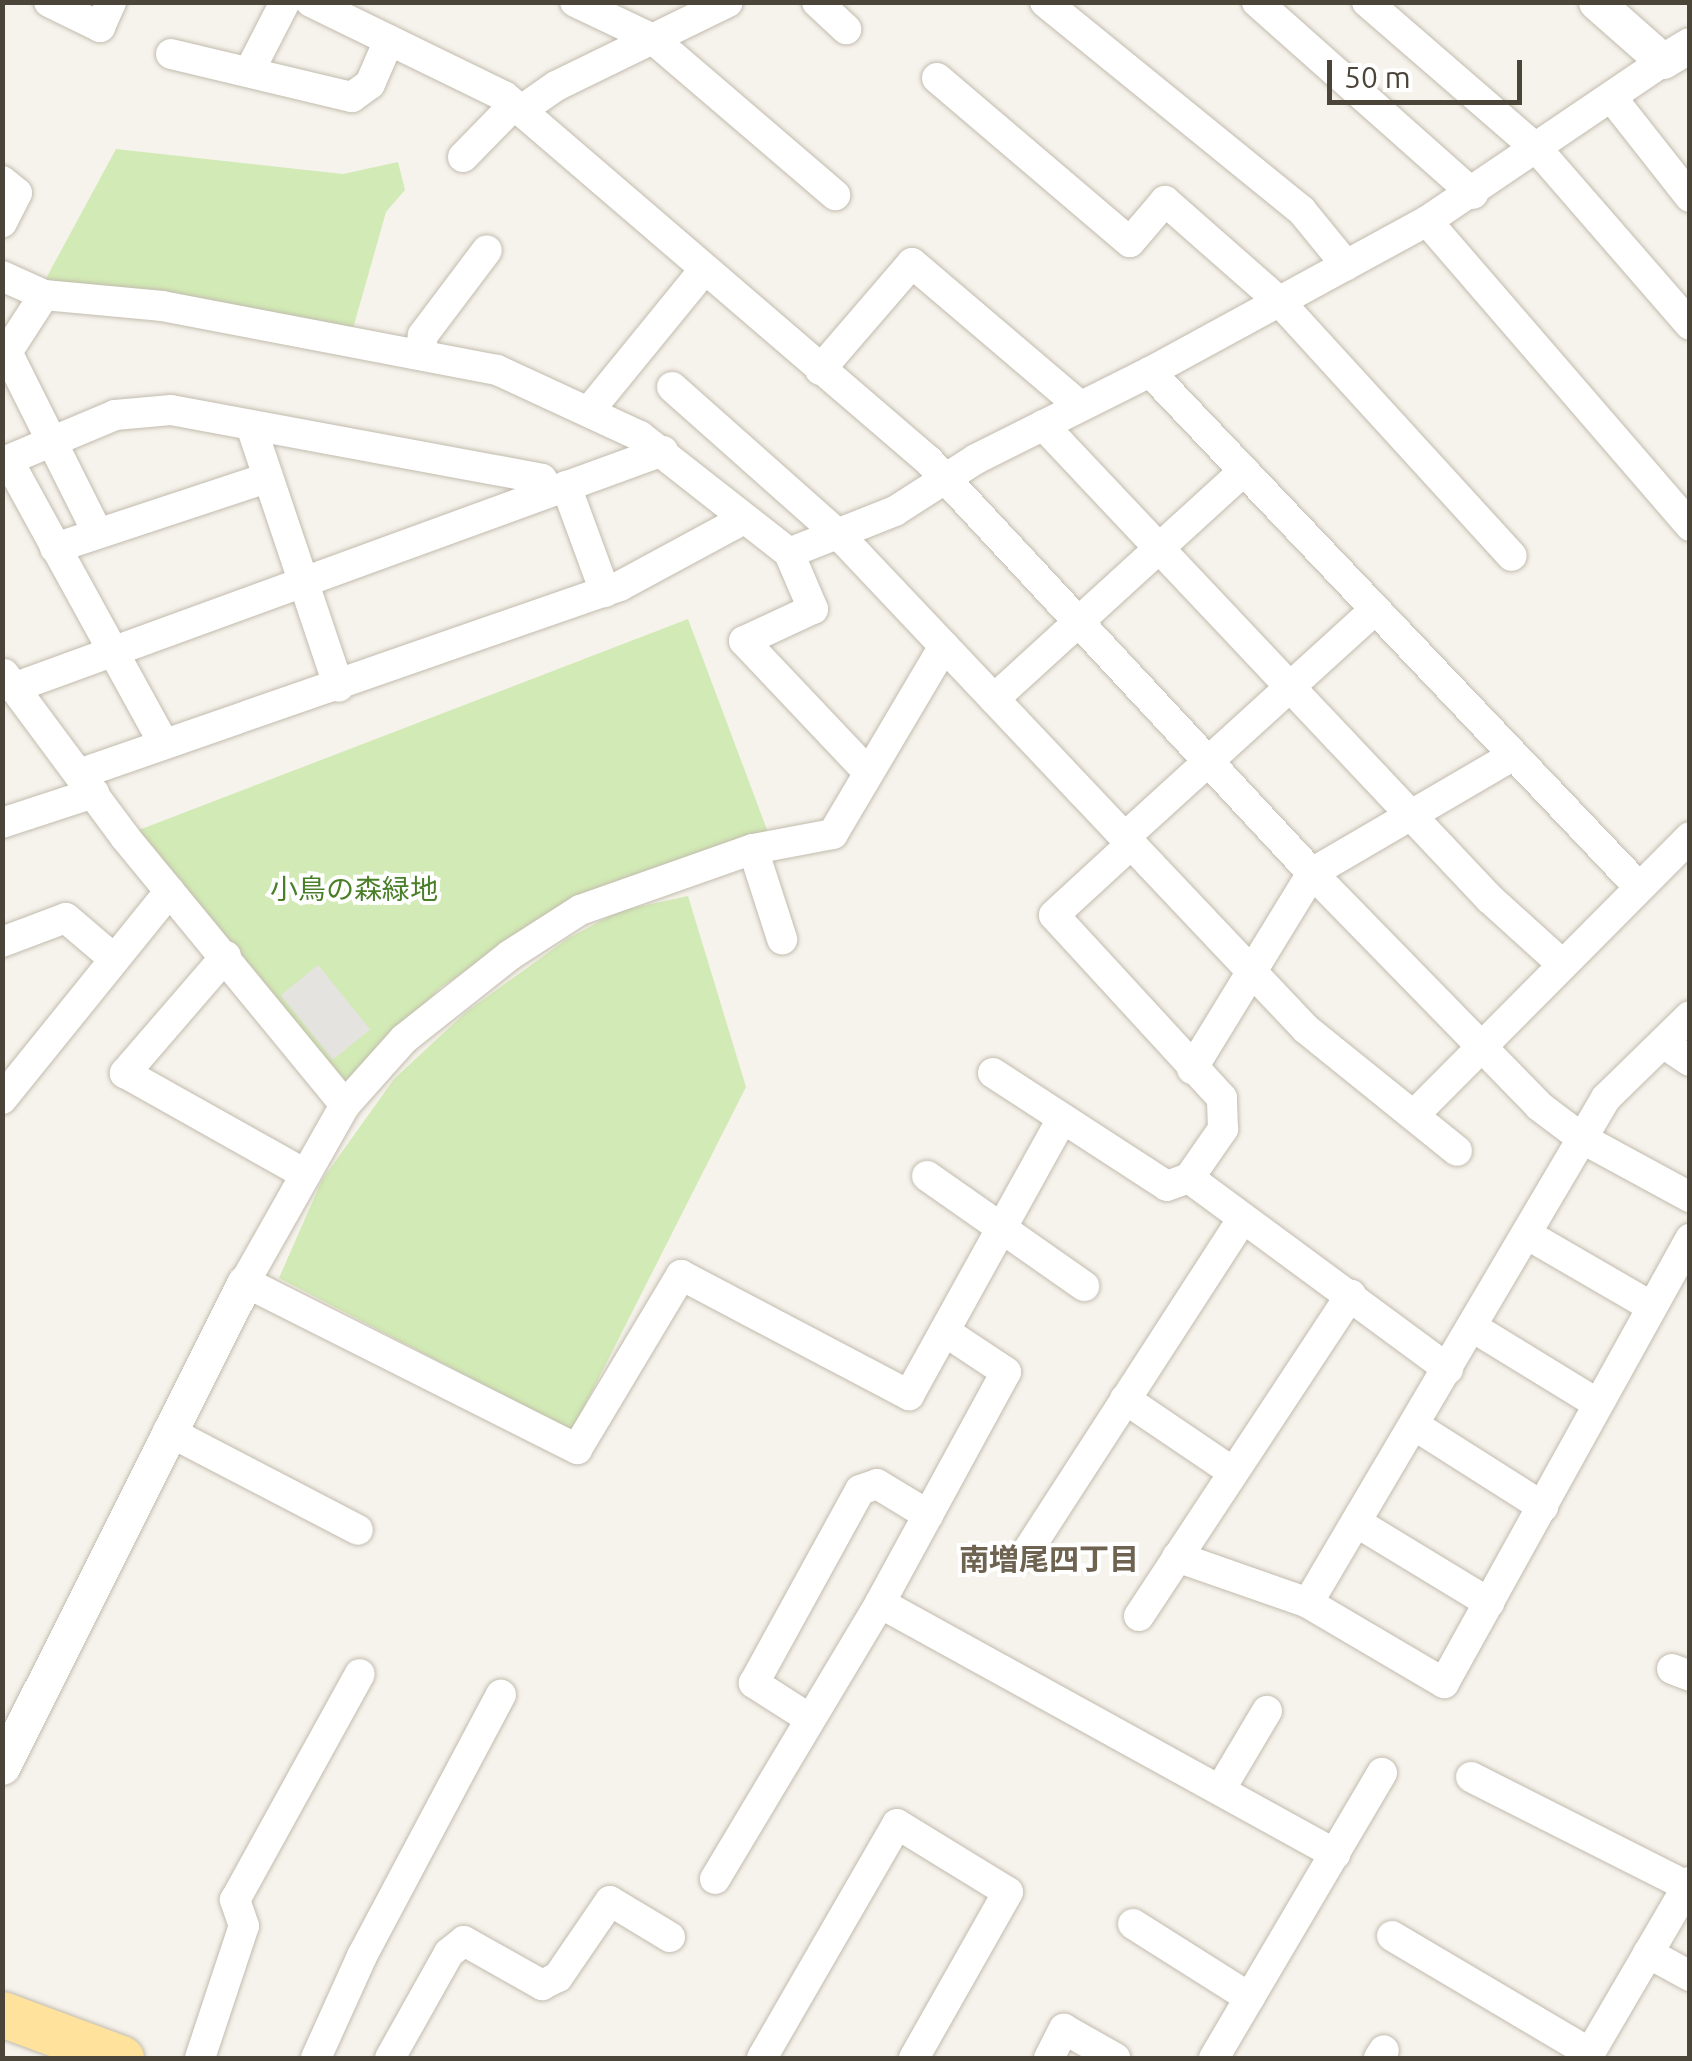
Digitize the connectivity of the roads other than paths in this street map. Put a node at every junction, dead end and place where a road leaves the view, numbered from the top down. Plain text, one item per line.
1 (49, 2) edge
2 (111, 2) edge
3 (284, 2) edge
4 (311, 2) edge
5 (576, 2) edge
6 (728, 2) edge
7 (816, 2) edge
8 (1045, 2) edge
9 (1258, 2) edge
10 (1367, 2) edge
11 (1596, 2) edge
12 (846, 29) dead end
13 (653, 39) junction
14 (389, 40) junction
15 (1676, 53) edge
16 (170, 54) dead end
17 (250, 72) junction
18 (936, 78) dead end
19 (1612, 98) junction
20 (517, 108) junction
21 (1539, 151) junction
22 (463, 157) dead end
23 (2, 182) edge
24 (1473, 194) junction
25 (834, 195) dead end
26 (1690, 197) edge
27 (1427, 220) junction
28 (2, 222) edge
29 (488, 250) dead end
30 (1346, 265) junction
31 (705, 268) junction
32 (2, 276) edge
33 (44, 295) junction
34 (1279, 300) junction
35 (1690, 324) edge
36 (420, 354) junction
37 (6, 358) edge
38 (820, 370) junction
39 (1150, 372) junction
40 (672, 387) dead end
41 (1080, 406) junction
42 (589, 411) junction
43 (1043, 425) junction
44 (251, 426) junction
45 (54, 440) junction
46 (663, 451) junction
47 (1243, 472) junction
48 (267, 478) junction
49 (942, 479) junction
50 (556, 489) junction
51 (744, 519) junction
52 (1690, 526) edge
53 (97, 532) junction
54 (841, 537) junction
55 (1158, 547) junction
56 (54, 548) junction
57 (788, 553) junction
58 (1512, 556) dead end
59 (304, 581) junction
60 (605, 592) junction
61 (1375, 610) junction
62 (1076, 622) junction
63 (944, 646) junction
64 (108, 650) junction
65 (339, 687) junction
66 (1290, 688) junction
67 (10, 690) edge
68 (994, 698) junction
69 (164, 744) junction
70 (1512, 756) junction
71 (1208, 762) junction
72 (867, 772) junction
73 (88, 783) junction
74 (1411, 816) junction
75 (2, 823) edge
76 (1690, 837) edge
77 (1127, 842) junction
78 (752, 848) junction
79 (1312, 873) junction
80 (1639, 886) junction
81 (170, 891) junction
82 (782, 940) dead end
83 (2, 942) edge
84 (226, 956) junction
85 (114, 960) junction
86 (1562, 964) junction
87 (1253, 975) junction
88 (1690, 1016) edge
89 (1662, 1042) junction
90 (1481, 1047) junction
91 (1690, 1061) edge
92 (1192, 1069) junction
93 (993, 1072) dead end
94 (2, 1099) edge
95 (345, 1105) junction
96 (1414, 1114) junction
97 (1061, 1121) junction
98 (1583, 1139) junction
99 (1457, 1151) dead end
100 (304, 1174) junction
101 (927, 1176) dead end
102 (1189, 1178) junction
103 (1690, 1197) edge
104 (1242, 1220) junction
105 (1006, 1229) junction
106 (1528, 1235) junction
107 (1690, 1239) edge
108 (245, 1282) junction
109 (1084, 1286) dead end
110 (1351, 1295) junction
111 (1652, 1306) junction
112 (1474, 1328) junction
113 (946, 1333) junction
114 (1448, 1368) junction
115 (1125, 1400) junction
116 (1598, 1404) junction
117 (1414, 1425) junction
118 (168, 1431) junction
119 (1233, 1472) junction
120 (1543, 1508) junction
121 (928, 1515) junction
122 (1356, 1522) junction
123 (358, 1530) dead end
124 (1024, 1556) dead end
125 (1178, 1557) junction
126 (880, 1603) junction
127 (1308, 1603) junction
128 (1489, 1603) junction
129 (1139, 1616) dead end
130 (360, 1674) dead end
131 (501, 1695) dead end
132 (1267, 1712) dead end
133 (810, 1719) junction
134 (2, 1768) edge
135 (1382, 1773) dead end
136 (1471, 1777) dead end
137 (1220, 1790) junction
138 (1335, 1854) junction
139 (715, 1878) dead end
140 (1688, 1884) edge
141 (1133, 1924) dead end
142 (1392, 1936) dead end
143 (670, 1938) dead end
144 (1648, 1953) junction
145 (1690, 1976) edge
146 (1250, 1998) junction
147 (2, 2014) edge
148 (1588, 2056) edge
149 (120, 2058) edge
150 (200, 2058) edge
151 (316, 2058) edge
152 (390, 2058) edge
153 (762, 2058) edge
154 (914, 2058) edge
155 (1048, 2058) edge
156 (1115, 2058) edge
157 (1214, 2058) edge

1 - 2 street
3 - 17 street
4 - 14 street
5 - 13 street
6 - 13 street
7 - 12 street
8 - 30 street
9 - 24 street
10 - 21 street
11 - 15 street
13 - 20 street
13 - 25 street
14 - 17 street
14 - 20 street
15 - 19 street
16 - 17 street
18 - 34 street
19 - 21 street
19 - 26 street
20 - 22 street
20 - 31 street
21 - 24 street
21 - 35 street
23 - 28 street
24 - 27 street
27 - 30 street
27 - 52 street
29 - 36 street
30 - 34 street
31 - 38 street
31 - 42 street
32 - 33 street
33 - 36 street
33 - 37 street
34 - 39 street
34 - 58 street
36 - 42 street
37 - 45 street
38 - 41 street
38 - 49 street
39 - 41 street
39 - 47 street
40 - 54 street
41 - 43 street
42 - 46 street
43 - 49 street
43 - 55 street
44 - 45 street
44 - 48 street
44 - 50 street
45 - 53 street
45 - 56 street
46 - 50 street
46 - 51 street
47 - 55 street
47 - 61 street
48 - 53 street
48 - 59 street
49 - 54 street
49 - 62 street
50 - 59 street
50 - 60 street
51 - 57 street
51 - 60 street
53 - 56 street
54 - 57 street
54 - 63 street
55 - 62 street
55 - 66 street
56 - 64 street
57 - 72 street
59 - 64 street
59 - 65 street
60 - 65 street
61 - 66 street
61 - 70 street
62 - 68 street
62 - 71 street
63 - 68 street
63 - 72 street
64 - 67 street
64 - 69 street
65 - 69 street
66 - 71 street
66 - 74 street
67 - 73 street
68 - 77 street
69 - 73 street
70 - 74 street
70 - 80 street
71 - 77 street
71 - 79 street
72 - 78 street
73 - 75 street
73 - 81 street
74 - 79 street
74 - 86 street
76 - 80 street
77 - 87 street
77 - 92 street
78 - 82 street
78 - 95 street
79 - 87 street
79 - 90 street
80 - 86 street
81 - 84 street
81 - 85 street
83 - 85 street
84 - 95 street
84 - 100 street
85 - 94 street
86 - 90 street
87 - 92 street
87 - 96 street
88 - 89 street
89 - 91 street
89 - 98 street
90 - 96 street
90 - 98 street
92 - 102 street
93 - 97 street
95 - 100 street
96 - 99 street
97 - 102 street
97 - 105 street
98 - 103 street
98 - 106 street
100 - 108 street
101 - 105 street
102 - 104 street
104 - 110 street
104 - 115 street
105 - 109 street
105 - 113 street
106 - 111 street
106 - 112 street
107 - 111 street
108 - 113 street
108 - 118 street
110 - 114 street
110 - 119 street
111 - 116 street
112 - 114 street
112 - 116 street
113 - 121 street
114 - 117 street
115 - 119 street
115 - 124 street
116 - 120 street
117 - 120 street
117 - 122 street
118 - 123 street
118 - 134 street
119 - 125 street
120 - 128 street
121 - 126 street
121 - 133 street
122 - 127 street
122 - 128 street
125 - 127 street
125 - 129 street
126 - 133 street
126 - 137 street
127 - 128 street
130 - 150 street
131 - 151 street
132 - 137 street
133 - 139 street
135 - 138 street
136 - 140 street
137 - 138 street
138 - 146 street
140 - 144 street
141 - 146 street
142 - 148 street
143 - 152 street
144 - 145 street
144 - 148 street
146 - 157 street
147 - 149 main road
153 - 154 street
155 - 156 street

